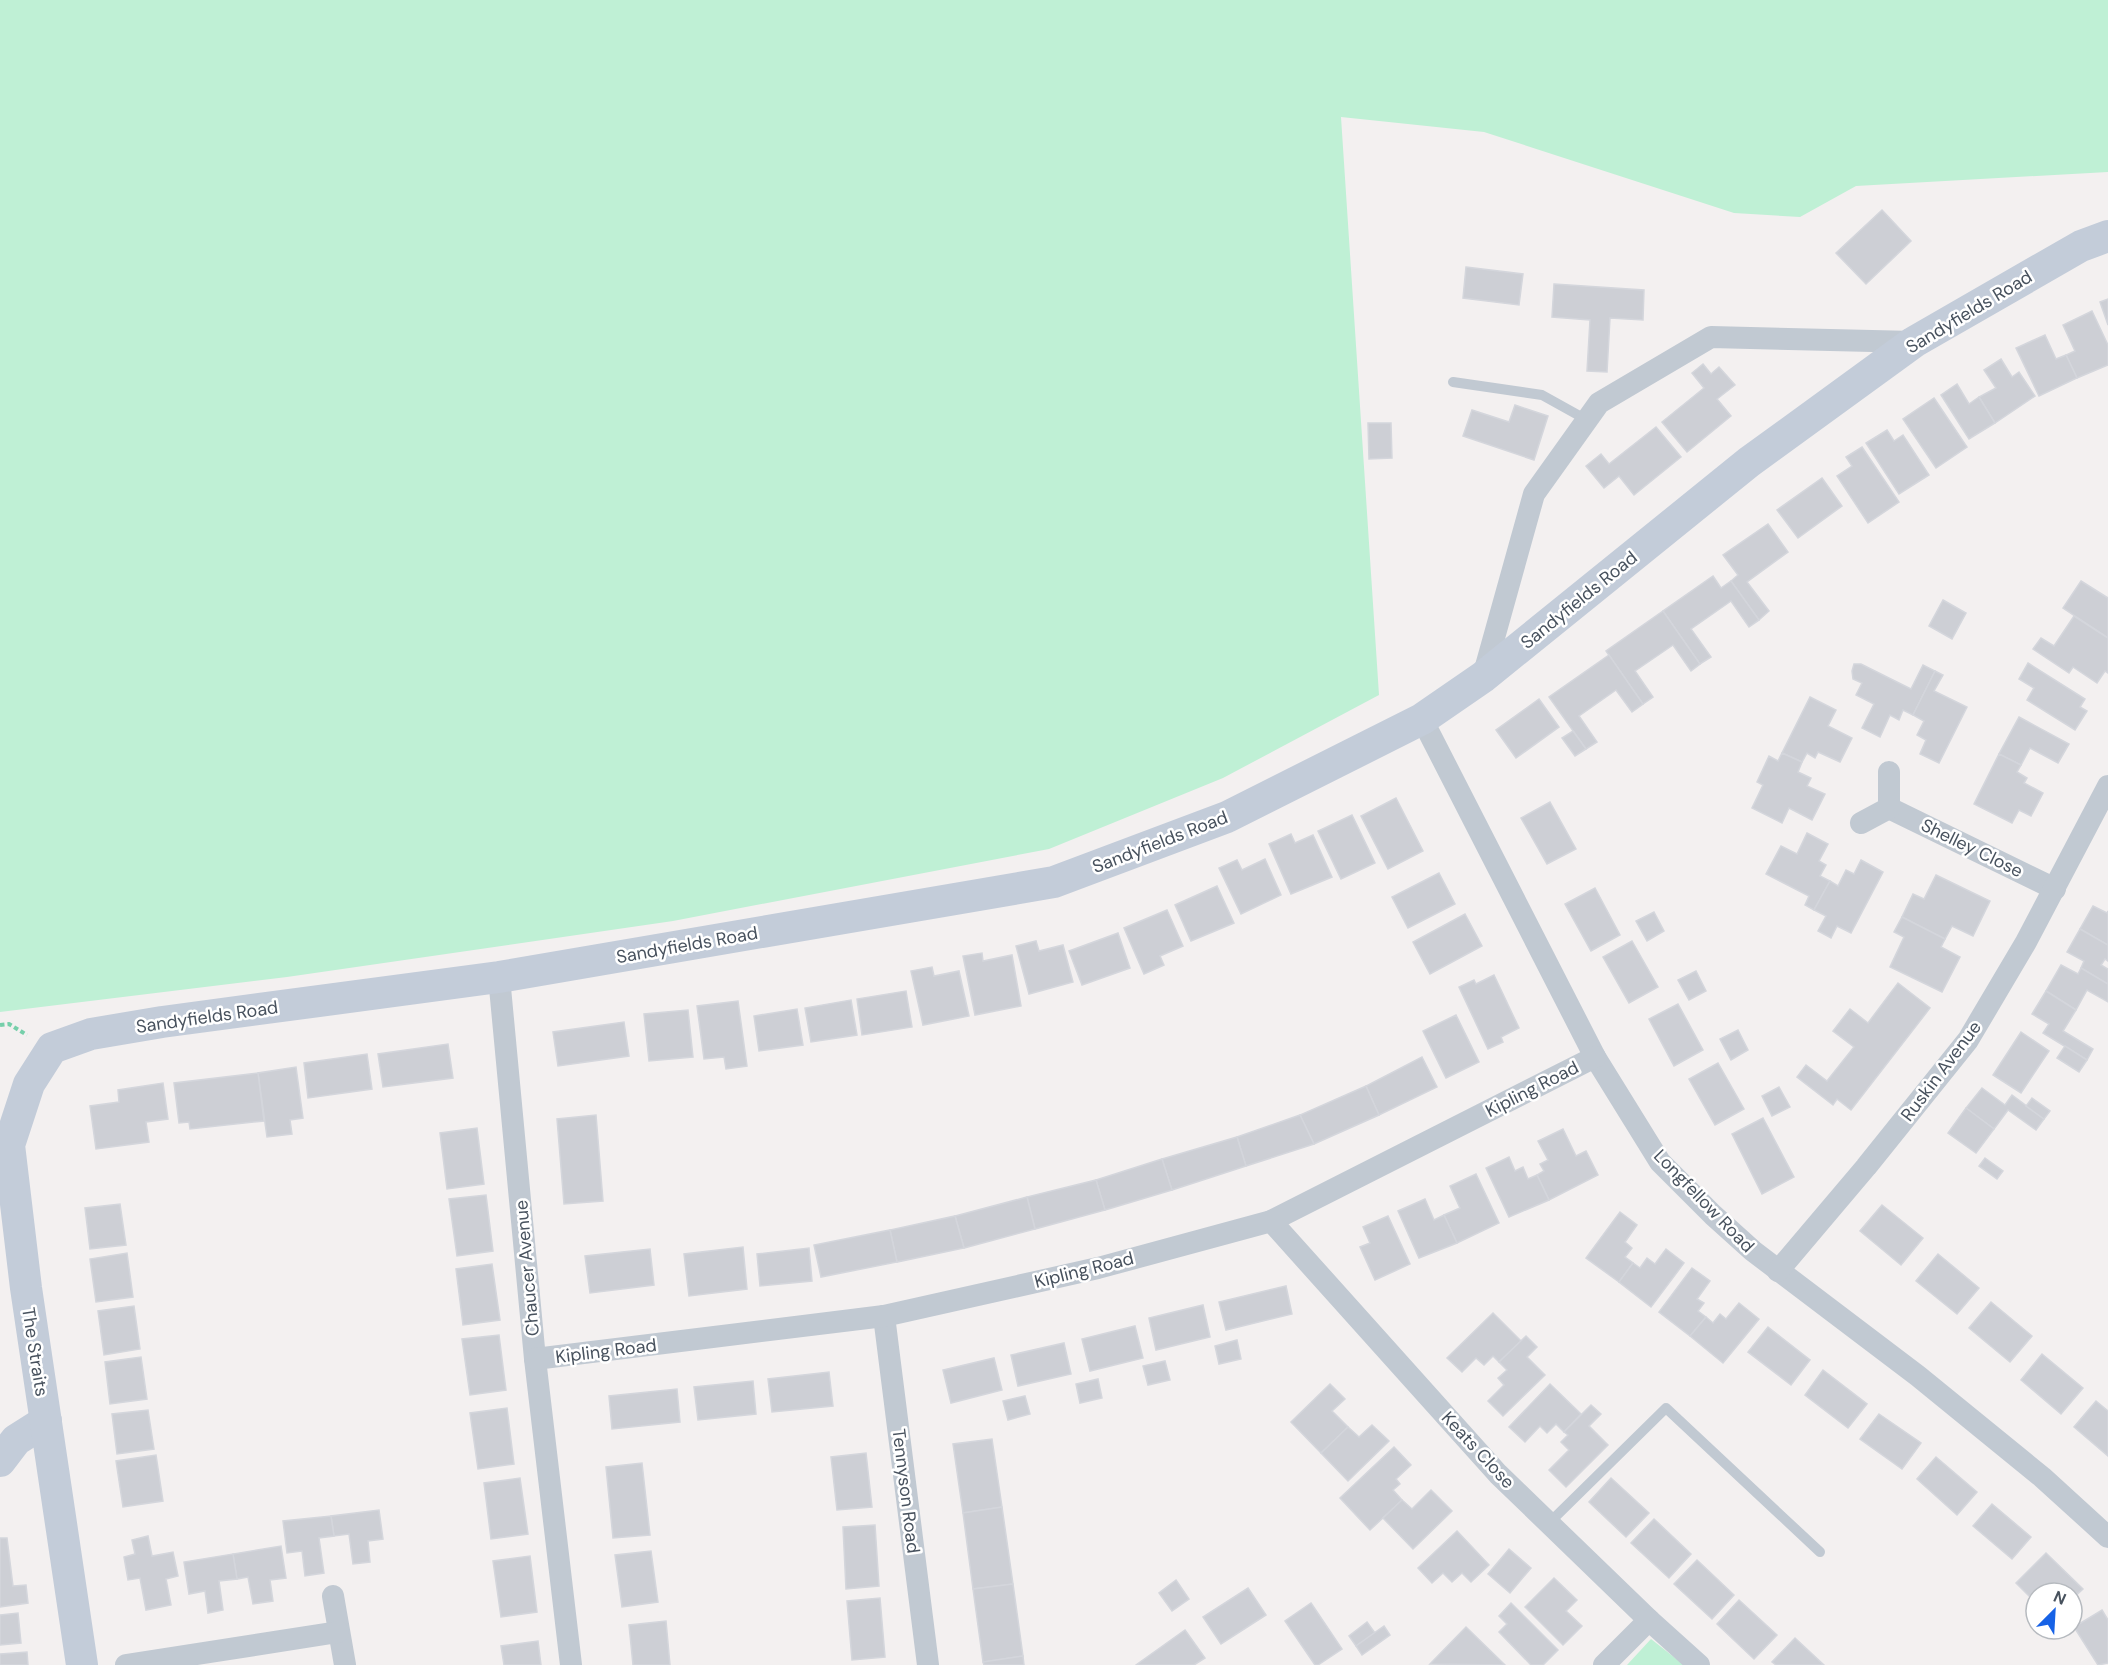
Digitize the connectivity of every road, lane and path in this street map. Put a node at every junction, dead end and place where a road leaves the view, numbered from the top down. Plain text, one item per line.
1 (2108, 236) edge
2 (1914, 342) junction
3 (1453, 382) dead end
4 (1587, 420) junction
5 (1483, 677) junction
6 (1422, 719) junction
7 (1889, 772) dead end
8 (2108, 786) edge
9 (1889, 808) junction
10 (1861, 823) dead end
11 (2055, 889) junction
12 (499, 977) junction
13 (52, 1048) joint
14 (1595, 1057) junction
15 (1271, 1221) junction
16 (1778, 1271) junction
17 (884, 1316) junction
18 (535, 1359) junction
19 (46, 1421) junction
20 (0, 1461) edge
21 (1549, 1523) junction
22 (2108, 1537) edge
23 (1820, 1552) dead end
24 (333, 1596) dead end
25 (1649, 1620) junction
26 (338, 1632) junction
27 (82, 1665) edge
28 (126, 1665) edge
29 (345, 1665) edge
30 (571, 1665) edge
31 (928, 1665) edge
32 (1604, 1665) edge
33 (1699, 1665) edge

1 - 2 street, Sandyfields Road
2 - 4 street
2 - 5 street, Sandyfields Road
3 - 4 lane
4 - 5 street
5 - 6 street, Sandyfields Road
6 - 12 street, Sandyfields Road
6 - 14 street, Longfellow Road
7 - 9 street
8 - 11 street, Ruskin Avenue
9 - 10 street
9 - 11 street, Shelley Close
11 - 16 street, Ruskin Avenue
12 - 13 street, Sandyfields Road
12 - 18 street, Chaucer Avenue
13 - 19 street, The Straits
14 - 15 street, Kipling Road
14 - 16 street, Longfellow Road
15 - 17 street, Kipling Road
15 - 21 street, Keats Close
16 - 22 street, Longfellow Road
17 - 18 street, Kipling Road
17 - 31 street, Tennyson Road
18 - 30 street, Chaucer Avenue
19 - 20 street
19 - 27 street, The Straits
21 - 23 lane
21 - 25 street, Keats Close
24 - 26 street
25 - 32 street
25 - 33 street, Keats Close
26 - 28 street
26 - 29 street

